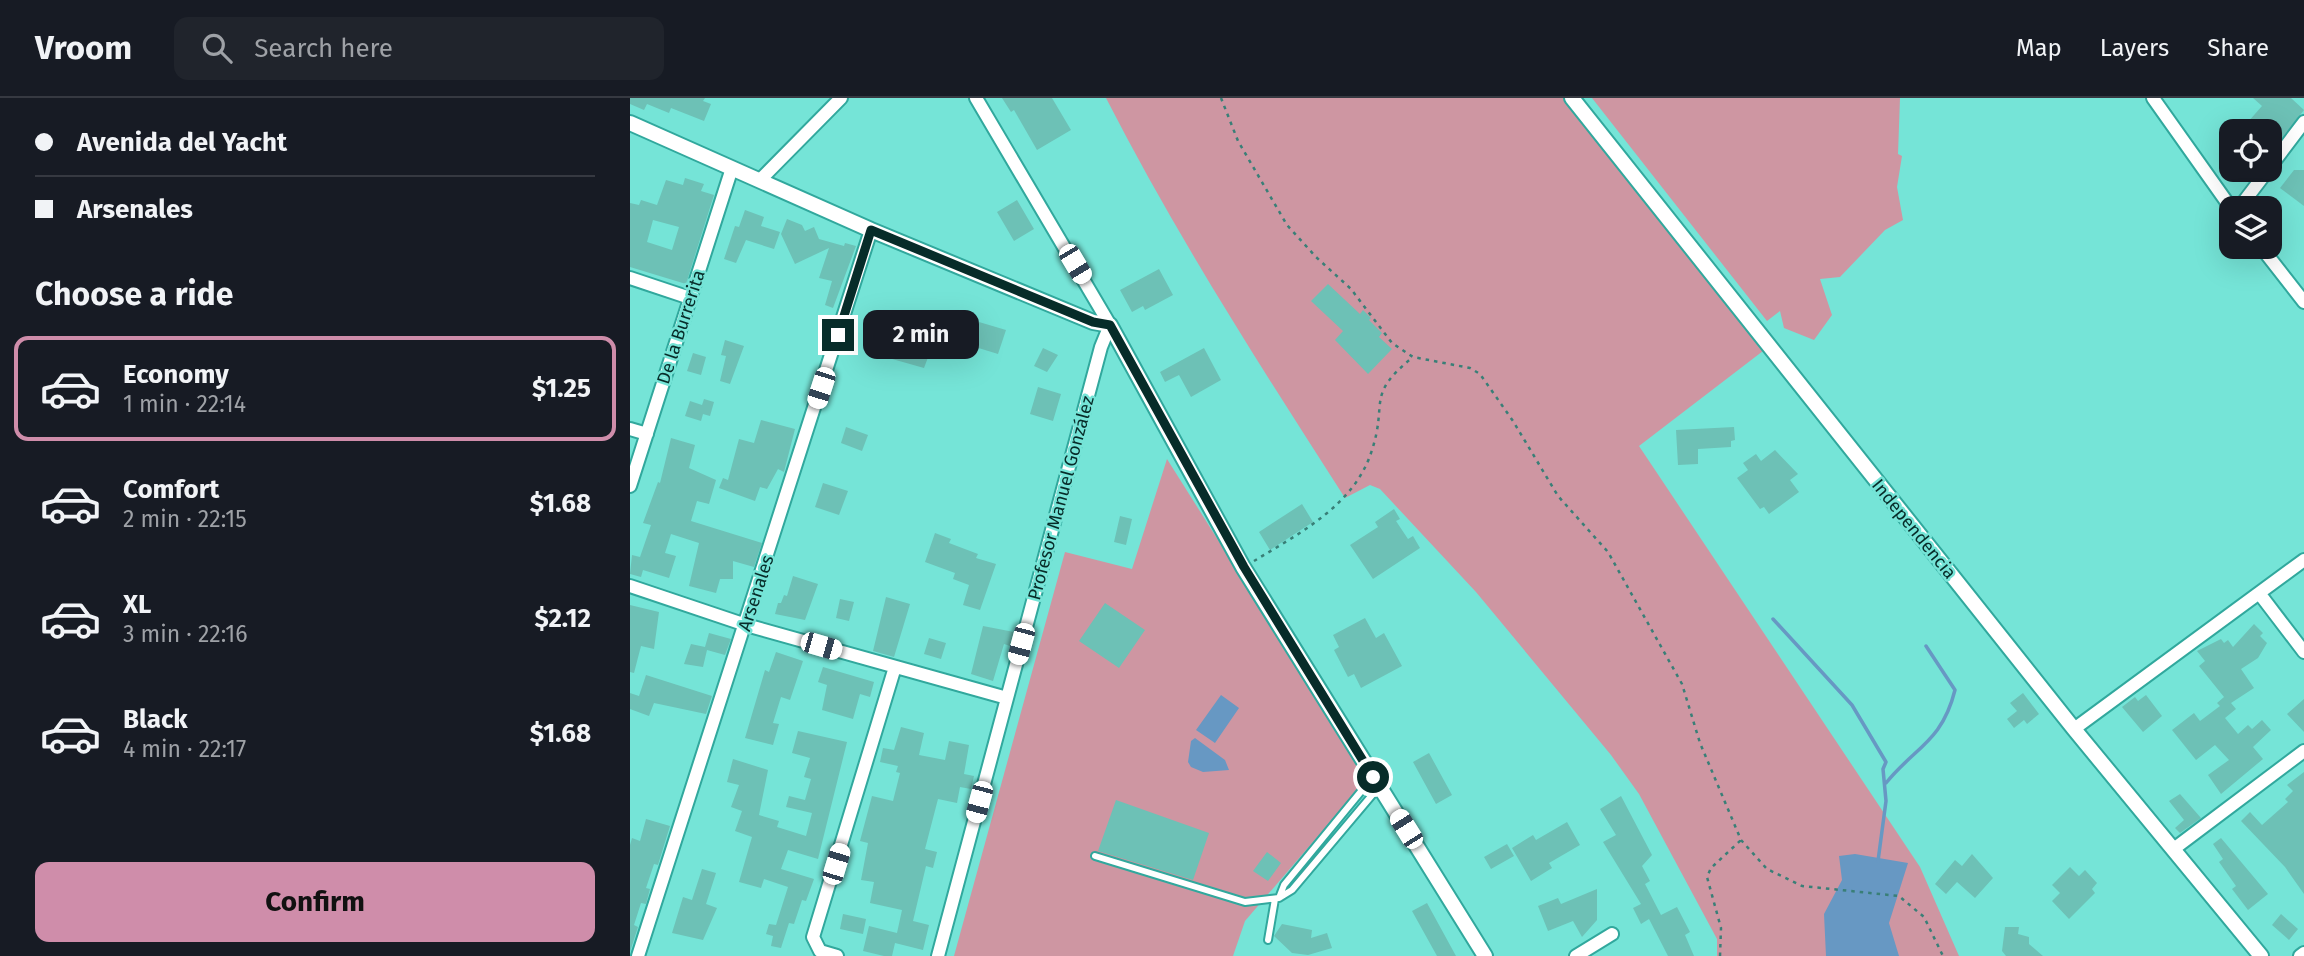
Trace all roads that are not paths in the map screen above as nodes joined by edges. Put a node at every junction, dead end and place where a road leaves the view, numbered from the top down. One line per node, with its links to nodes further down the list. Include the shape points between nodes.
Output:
1 (841, 98): 9 (street)
2 (976, 98): 18 (street)
3 (1572, 98): 29 (street, Independencia)
4 (2153, 98): 11 (street)
5 (2304, 122): 7 (street)
6 (630, 123): 8 (street)
7 (2282, 152)
8 (732, 168): 9 (street); 16 (street, De la Burrerita)
9 (761, 179): 13 (street)
10 (2259, 182): 12 (street)
11 (2222, 196)
12 (2248, 196)
13 (871, 230): 18 (street); 25 (street, Arsenales)
14 (2270, 259): 17 (street)
15 (630, 278): 16 (street)
16 (690, 298): 20 (street, De la Burrerita)
17 (2304, 302)
18 (1110, 325): 28 (street, Profesor Manuel González); 31 (street, via 1244,567)
19 (630, 429): 20 (street)
20 (647, 434): 21 (street, De la Burrerita)
21 (630, 486)
22 (2304, 560): 24 (street)
23 (630, 586): 25 (street)
24 (2259, 593): 26 (street); 29 (street)
25 (746, 625): 27 (street); 39 (street, Arsenales)
26 (2304, 652)
27 (895, 667): 28 (street); 40 (street, via 813,937 821,951)
28 (1007, 698): 41 (street, Profesor Manuel González)
29 (2074, 729): 33 (street, Independencia)
30 (2304, 751): 33 (street)
31 (1376, 782): 32 (lane); 34 (lane); 42 (street)
32 (1317, 845): 34 (lane); 36 (lane)
33 (2175, 848): 44 (street, Independencia)
34 (1324, 852): 36 (lane, via 1292,890)
35 (1096, 856): 36 (lane, via 1245,902)
36 (1277, 899): 38 (lane)
37 (1612, 934): 43 (street)
38 (1268, 940)
39 (639, 956)
40 (837, 956)
41 (938, 956)
42 (1485, 956)
43 (1576, 956)
44 (2261, 956)

